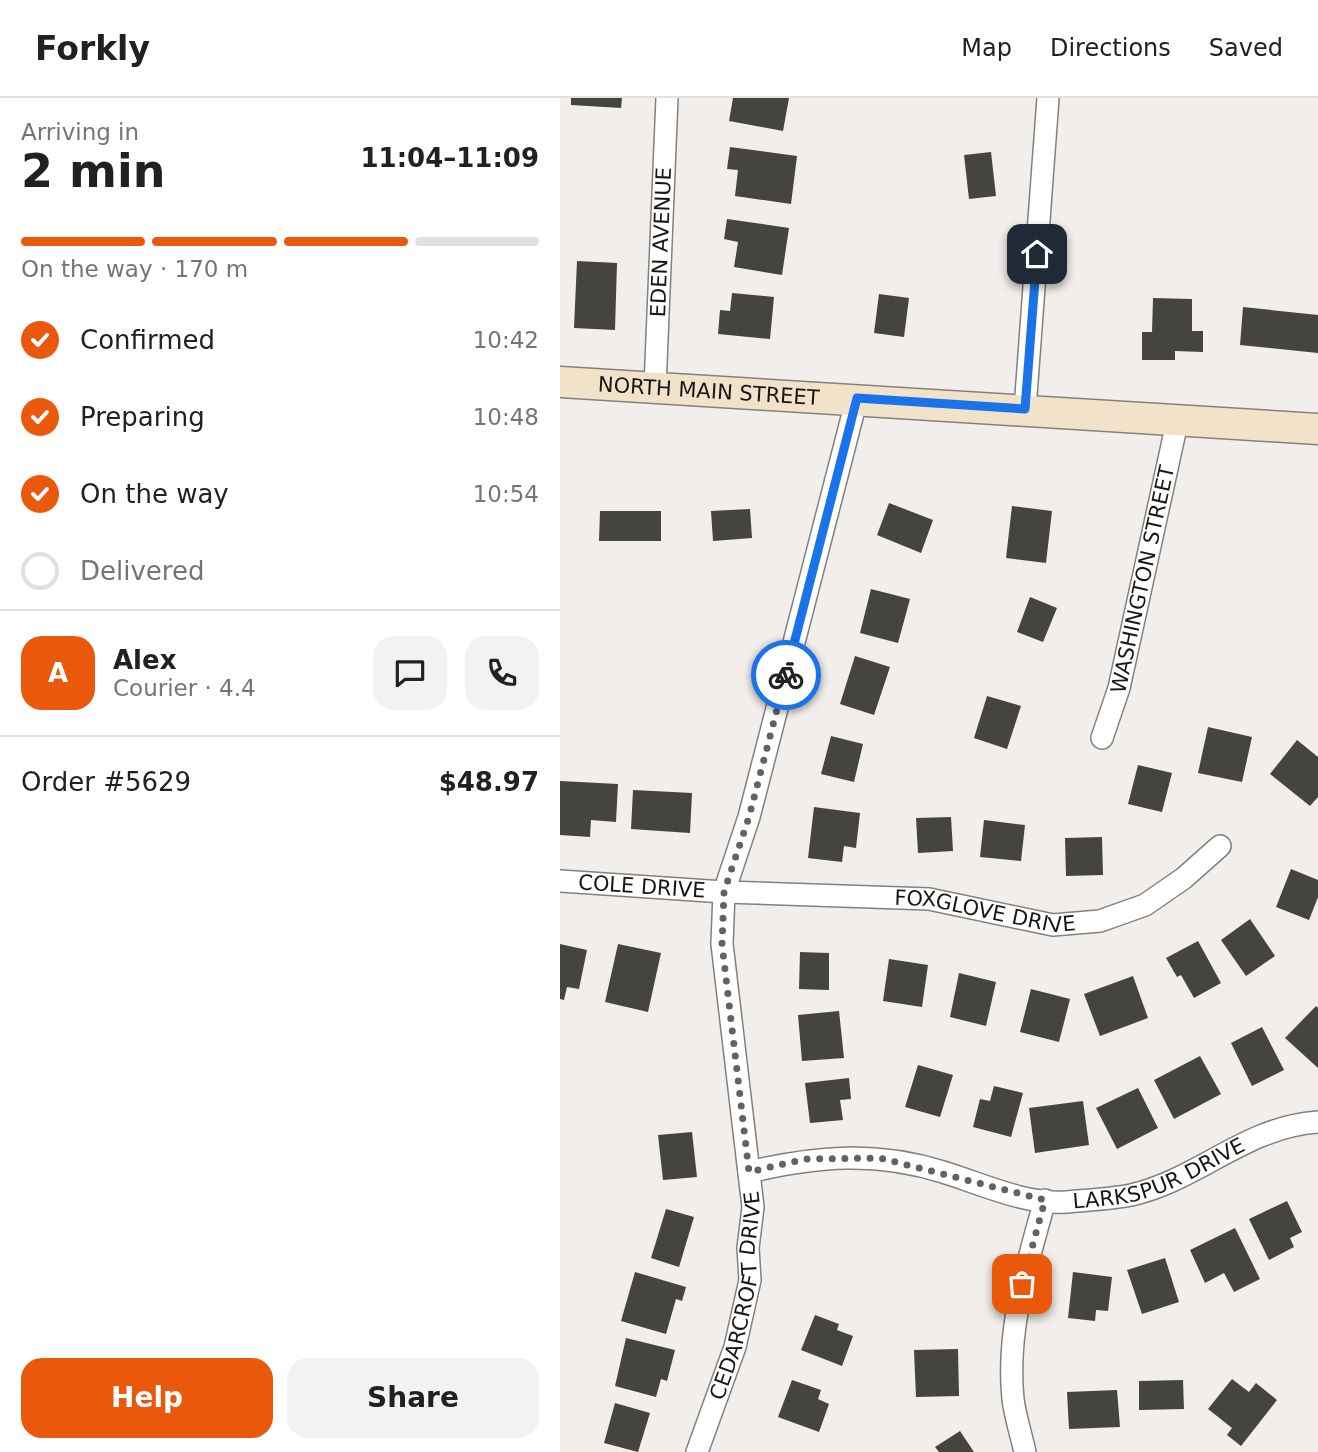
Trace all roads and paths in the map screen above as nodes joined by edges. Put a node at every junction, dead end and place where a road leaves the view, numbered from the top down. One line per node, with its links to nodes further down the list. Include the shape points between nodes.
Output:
1 (667, 98): 4 (street, EDEN AVENUE)
2 (1048, 98): 6 (street)
3 (560, 382): 4 (main road, NORTH MAIN STREET)
4 (655, 387): 5 (main road, NORTH MAIN STREET)
5 (857, 398): 6 (main road, NORTH MAIN STREET); 12 (street, CEDARCROFT DRIVE, via 749,817)
6 (1025, 409): 7 (main road, NORTH MAIN STREET)
7 (1178, 418): 8 (main road, NORTH MAIN STREET); 9 (street, WASHINGTON STREET, via 1119,688)
8 (1318, 429)
9 (1102, 738)
10 (1220, 846): 12 (street, FOXGLOVE DRIVE, via 1145,905 1100,921 1026,922 929,900)
11 (560, 881): 12 (street, COLE DRIVE)
12 (724, 892): 14 (street, CEDARCROFT DRIVE, via 722,944)
13 (1318, 1122): 15 (street, LARKSPUR DRIVE, via 1279,1128 1132,1195)
14 (749, 1172): 15 (street, LARKSPUR DRIVE, via 805,1159 880,1158); 16 (street, CEDARCROFT DRIVE, via 753,1207 750,1280 735,1347)
15 (1045, 1200): 17 (street, via 1012,1341 1013,1399)
16 (697, 1452)
17 (1025, 1452)

